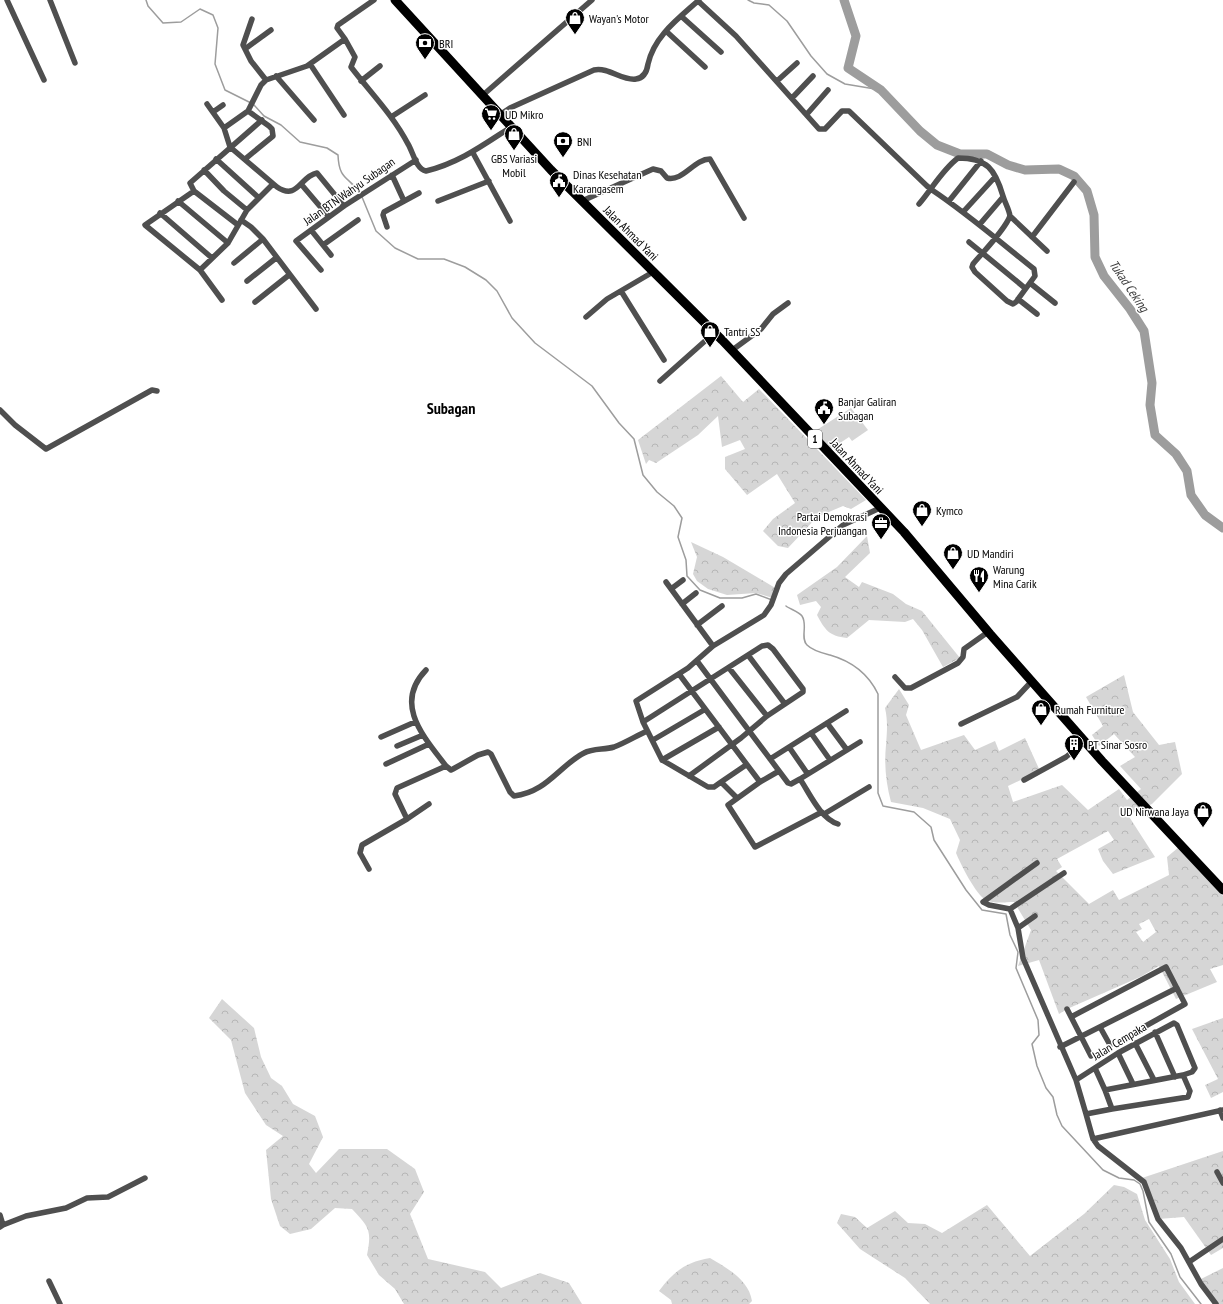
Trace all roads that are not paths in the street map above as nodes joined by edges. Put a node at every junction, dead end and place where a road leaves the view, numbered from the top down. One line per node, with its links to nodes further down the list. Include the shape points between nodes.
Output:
1 (7, 0): 21 (street)
2 (50, 0): 15 (street)
3 (374, 0): 11 (street, via 337,27)
4 (395, 0): 27 (highway, Jalan Ahmad Yani / 1)
5 (592, 0): 27 (street)
6 (699, 1): 7 (street); 24 (street, via 736,36)
7 (681, 16): 10 (street); 13 (street)
8 (252, 18): 12 (street, via 243,40)
9 (272, 30): 12 (street)
10 (667, 32): 18 (street); 33 (street, via 654,45 646,72 640,78 630,79 605,70 594,70)
11 (345, 39): 16 (street); 23 (street, via 355,57 351,67)
12 (244, 49): 22 (street)
13 (721, 52)
14 (797, 62): 24 (street)
15 (75, 63)
16 (310, 64): 19 (street); 35 (street)
17 (380, 66): 23 (street)
18 (705, 67)
19 (276, 76): 22 (street); 38 (street)
20 (813, 76): 28 (street)
21 (44, 80)
22 (266, 80): 31 (street)
23 (361, 80): 36 (street)
24 (777, 81): 28 (street)
25 (828, 90): 34 (street)
26 (425, 94): 36 (street)
27 (483, 95): 33 (highway, Jalan Ahmad Yani / 1)
28 (792, 98): 34 (street)
29 (207, 104): 32 (street)
30 (223, 105): 32 (street)
31 (248, 110): 37 (street); 40 (street)
32 (213, 112): 40 (street)
33 (501, 114): 39 (highway, Jalan Ahmad Yani / 1)
34 (807, 114): 55 (street, via 822,130 842,111 850,111)
35 (344, 115)
36 (391, 117): 45 (street)
37 (262, 120): 41 (street); 44 (street, via 272,129 274,136)
38 (314, 120)
39 (511, 127): 42 (street); 62 (highway, Jalan Ahmad Yani / 1)
40 (224, 128): 41 (street)
41 (230, 147): 43 (street); 44 (street)
42 (473, 153): 45 (street, via 426,171); 50 (street)
43 (216, 159): 47 (street); 58 (street)
44 (245, 159): 52 (street)
45 (416, 160): 48 (street, Jalan BTN Wahyu Subagan)
46 (981, 161): 49 (street, via 991,168); 55 (street, via 958,158); 63 (street)
47 (204, 170): 54 (street, via 190,183); 66 (street)
48 (392, 175): 60 (street); 65 (street, Jalan BTN Wahyu Subagan)
49 (995, 177): 57 (street); 67 (street)
50 (489, 181): 61 (street); 73 (street)
51 (1074, 182): 79 (street)
52 (273, 184): 53 (street, via 289,192); 58 (street)
53 (301, 184): 65 (street, via 317,173); 70 (street)
54 (194, 190): 59 (street); 74 (street)
55 (932, 190): 63 (street); 64 (street)
56 (419, 193): 60 (street)
57 (1003, 197): 69 (street); 75 (street)
58 (259, 198): 66 (street)
59 (178, 201): 68 (street); 82 (street)
60 (404, 201): 76 (street, via 383,213)
61 (438, 201)
62 (582, 201): 71 (street, via 653,169 661,170 667,178 675,179 699,162 710,160); 92 (highway, Jalan Ahmad Yani / 1)
63 (949, 201): 67 (street)
64 (919, 204)
65 (344, 206): 70 (street, Jalan BTN Wahyu Subagan)
66 (247, 210): 74 (street)
67 (964, 211): 75 (street)
68 (160, 213): 87 (street); 90 (street, via 144,225)
69 (1010, 216): 78 (street); 79 (street)
70 (329, 217): 77 (street, Jalan BTN Wahyu Subagan)
71 (744, 218)
72 (358, 220): 83 (street)
73 (510, 221)
74 (240, 223): 80 (street, via 251,227); 82 (street)
75 (980, 224): 78 (street)
76 (387, 227)
77 (311, 230): 83 (street); 91 (street, Jalan BTN Wahyu Subagan, via 296,241)
78 (995, 237): 85 (street); 95 (street, via 1034,270 1036,274)
79 (1032, 237): 84 (street)
80 (263, 239): 88 (street); 89 (street)
81 (969, 242): 85 (street)
82 (228, 243): 87 (street)
83 (323, 245): 86 (street)
84 (1047, 251)
85 (982, 253): 96 (street); 98 (street, via 972,266 973,271 1009,303 1014,304)
86 (331, 255)
87 (212, 258): 90 (street)
88 (276, 258): 93 (street); 94 (street)
89 (234, 263)
90 (200, 270): 99 (street)
91 (321, 270)
92 (653, 272): 97 (street); 106 (highway, Jalan Ahmad Yani / 1)
93 (289, 275): 100 (street); 103 (street)
94 (247, 281)
95 (1030, 283): 96 (street); 102 (street)
96 (1025, 288): 98 (street)
97 (621, 291): 105 (street); 108 (street)
98 (1018, 299): 104 (street)
99 (222, 300)
100 (255, 302)
101 (788, 303): 107 (street, via 773,314 761,329)
102 (1055, 303)
103 (316, 309)
104 (1037, 314)
105 (586, 317)
106 (714, 333): 107 (highway, Jalan Ahmad Yani / 1); 109 (street)
107 (731, 351): 112 (highway, Jalan Ahmad Yani / 1)
108 (664, 360)
109 (660, 380)
110 (157, 391): 111 (street, via 150,390 46,449)
111 (0, 410)
112 (880, 508): 120 (highway, Jalan Ahmad Yani / 1, via 904,532); 121 (street, via 843,525 827,537 786,574 764,615)
113 (683, 580): 115 (street)
114 (666, 582): 115 (street)
115 (671, 589): 117 (street)
116 (696, 593): 117 (street)
117 (682, 604): 119 (street)
118 (722, 606): 119 (street)
119 (697, 624): 121 (street)
120 (988, 632): 127 (street, via 964,649 960,661 911,688 905,688); 129 (highway, Jalan Ahmad Yani / 1)
121 (713, 646): 123 (street)
122 (748, 655): 124 (street); 131 (street); 131 (street, via 768,645 801,686 803,692)
123 (697, 661): 126 (street); 128 (street)
124 (729, 668): 128 (street); 134 (street)
125 (426, 670): 135 (street, via 414,687 412,709)
126 (679, 674): 130 (street); 136 (street, via 637,700 636,705)
127 (895, 677)
128 (711, 680): 130 (street); 141 (street)
129 (1032, 681): 138 (street, via 1017,696); 146 (highway, Jalan Ahmad Yani / 1)
130 (691, 692): 132 (street); 136 (street)
131 (785, 704): 134 (street)
132 (704, 710): 139 (street); 145 (street)
133 (846, 711): 137 (street)
134 (767, 716): 141 (street)
135 (415, 722): 143 (street); 144 (street)
136 (643, 722): 140 (street)
137 (827, 723): 142 (street); 152 (street)
138 (961, 724)
139 (719, 728): 149 (street); 154 (street)
140 (647, 731): 145 (street); 158 (street, via 614,747 587,751 551,780 530,792 514,796 488,752 453,769)
141 (750, 731): 149 (street); 153 (street)
142 (811, 733): 151 (street); 155 (street)
143 (423, 735): 148 (street); 150 (street)
144 (381, 737)
145 (652, 740): 154 (street)
146 (1085, 740): 163 (street, via 1066,757); 175 (highway, Jalan Ahmad Yani / 1)
147 (860, 742): 152 (street)
148 (429, 744): 156 (street); 158 (street)
149 (732, 745): 157 (street); 161 (street)
150 (397, 746)
151 (789, 747): 153 (street); 160 (street)
152 (847, 750): 155 (street)
153 (770, 759): 159 (street)
154 (662, 760): 161 (street)
155 (830, 760): 160 (street)
156 (386, 764)
157 (746, 764): 164 (street); 165 (street)
158 (446, 766): 170 (street, via 397,788 396,794)
159 (779, 771): 162 (street, via 790,784); 165 (street)
160 (808, 773): 162 (street)
161 (689, 776): 164 (street, via 708,787 714,787)
162 (800, 779): 169 (street)
163 (1024, 780)
164 (721, 782): 167 (street)
165 (760, 782): 167 (street)
166 (869, 787): 169 (street)
167 (736, 798): 169 (street, via 729,802 729,808 756,848)
168 (429, 804): 170 (street)
169 (823, 813): 171 (street)
170 (407, 819): 173 (street, via 362,845 360,853)
171 (838, 824)
172 (1038, 863): 176 (street, via 983,902)
173 (369, 869)
174 (1064, 873): 176 (street)
175 (1223, 890)
176 (1010, 909): 178 (street)
177 (1035, 916): 178 (street)
178 (1018, 928): 188 (street, via 1023,958)
179 (1177, 988): 181 (street, via 1166,967); 182 (street); 183 (street, via 1185,1004)
180 (1067, 1009): 181 (street)
181 (1071, 1017): 185 (street)
182 (1100, 1027): 185 (street); 187 (street)
183 (1142, 1028)
184 (1155, 1032): 186 (street, Jalan Cempaka); 192 (street, Jalan Cempaka, via 1175,1023 1195,1066 1195,1070); 193 (street)
185 (1081, 1037): 188 (street); 190 (street)
186 (1135, 1043): 189 (street, Jalan Cempaka); 195 (street)
187 (1110, 1045)
188 (1060, 1047): 194 (street)
189 (1118, 1053): 191 (street, Jalan Cempaka); 196 (street)
190 (1092, 1056)
191 (1095, 1068): 194 (street, Jalan Cempaka); 197 (street)
192 (1183, 1075): 193 (street); 198 (street, via 1190,1091 1188,1097)
193 (1175, 1077): 195 (street)
194 (1076, 1080): 200 (street)
195 (1154, 1080): 196 (street)
196 (1133, 1084): 197 (street)
197 (1105, 1090): 198 (street)
198 (1112, 1109): 200 (street)
199 (1221, 1110): 201 (street); 202 (street)
200 (1086, 1114): 202 (street)
201 (1223, 1118)
202 (1093, 1139): 209 (street, via 1105,1152 1140,1178 1147,1188 1158,1219)
203 (1217, 1172): 205 (street)
204 (145, 1178): 207 (street, via 108,1197 87,1198 66,1208 26,1216)
205 (1223, 1183)
206 (0, 1215): 207 (street)
207 (1, 1226)
208 (1223, 1239): 209 (street)
209 (1189, 1262): 212 (street)
210 (49, 1281): 211 (street)
211 (60, 1304)
212 (1216, 1304)

